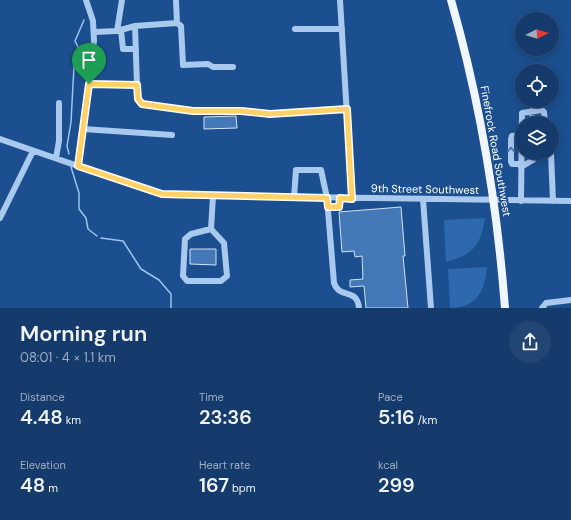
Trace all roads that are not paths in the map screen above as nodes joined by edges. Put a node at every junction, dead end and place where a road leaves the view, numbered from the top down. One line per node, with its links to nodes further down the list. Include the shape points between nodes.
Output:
1 (86, 0): 11 (street)
2 (122, 0): 10 (street)
3 (176, 0): 6 (street)
4 (340, 0): 9 (street)
5 (451, 0): 39 (main road, Finefrock Road Southwest, via 477,104)
6 (177, 23): 7 (street); 13 (street, via 181,26 183,65)
7 (135, 26): 10 (street); 12 (street)
8 (295, 29): 9 (street)
9 (342, 30): 17 (street)
10 (119, 31): 11 (street); 12 (street, via 123,49)
11 (94, 32): 14 (street)
12 (136, 49): 15 (street)
13 (233, 67)
14 (89, 84): 15 (street); 22 (street)
15 (137, 85): 17 (street, via 138,99 142,104 193,111 270,114)
16 (59, 103): 27 (street, via 59,141)
17 (347, 109): 37 (street)
18 (532, 111): 19 (street, via 522,113); 20 (street); 21 (street, via 542,110)
19 (522, 116)
20 (532, 116)
21 (544, 116)
22 (83, 129): 23 (street); 31 (street)
23 (172, 135)
24 (515, 136): 32 (street, one-way to 24, via 511,162 511,139)
25 (0, 139): 26 (street, 9th Street Southwest)
26 (33, 151): 27 (street, 9th Street Southwest); 44 (street)
27 (56, 158): 31 (street, 9th Street Southwest)
28 (522, 160): 32 (street)
29 (533, 160): 32 (street)
30 (551, 160): 41 (street)
31 (78, 166): 33 (street, 9th Street Southwest, via 162,194)
32 (522, 166): 40 (street)
33 (213, 196): 34 (street, 9th Street Southwest); 45 (street)
34 (294, 197): 35 (street, 9th Street Southwest); 35 (street, via 296,170 319,169)
35 (327, 198): 36 (street, 9th Street Southwest); 43 (street)
36 (340, 198): 37 (street, 9th Street Southwest); 43 (street, via 339,207)
37 (352, 199): 38 (street, 9th Street Southwest)
38 (423, 200): 39 (street, 9th Street Southwest); 48 (street)
39 (494, 200): 40 (street, 9th Street Southwest); 49 (main road, Finefrock Road Southwest)
40 (521, 201): 41 (street, 9th Street Southwest)
41 (553, 201): 42 (street, 9th Street Southwest)
42 (571, 201)
43 (328, 207): 47 (street, via 334,283 340,292 356,298)
44 (0, 218)
45 (211, 229): 45 (street, via 224,243 227,276 221,281 187,281 183,276 184,239 190,234)
46 (571, 300): 50 (street, via 546,303)
47 (359, 308)
48 (430, 308)
49 (505, 308)
50 (542, 308)

